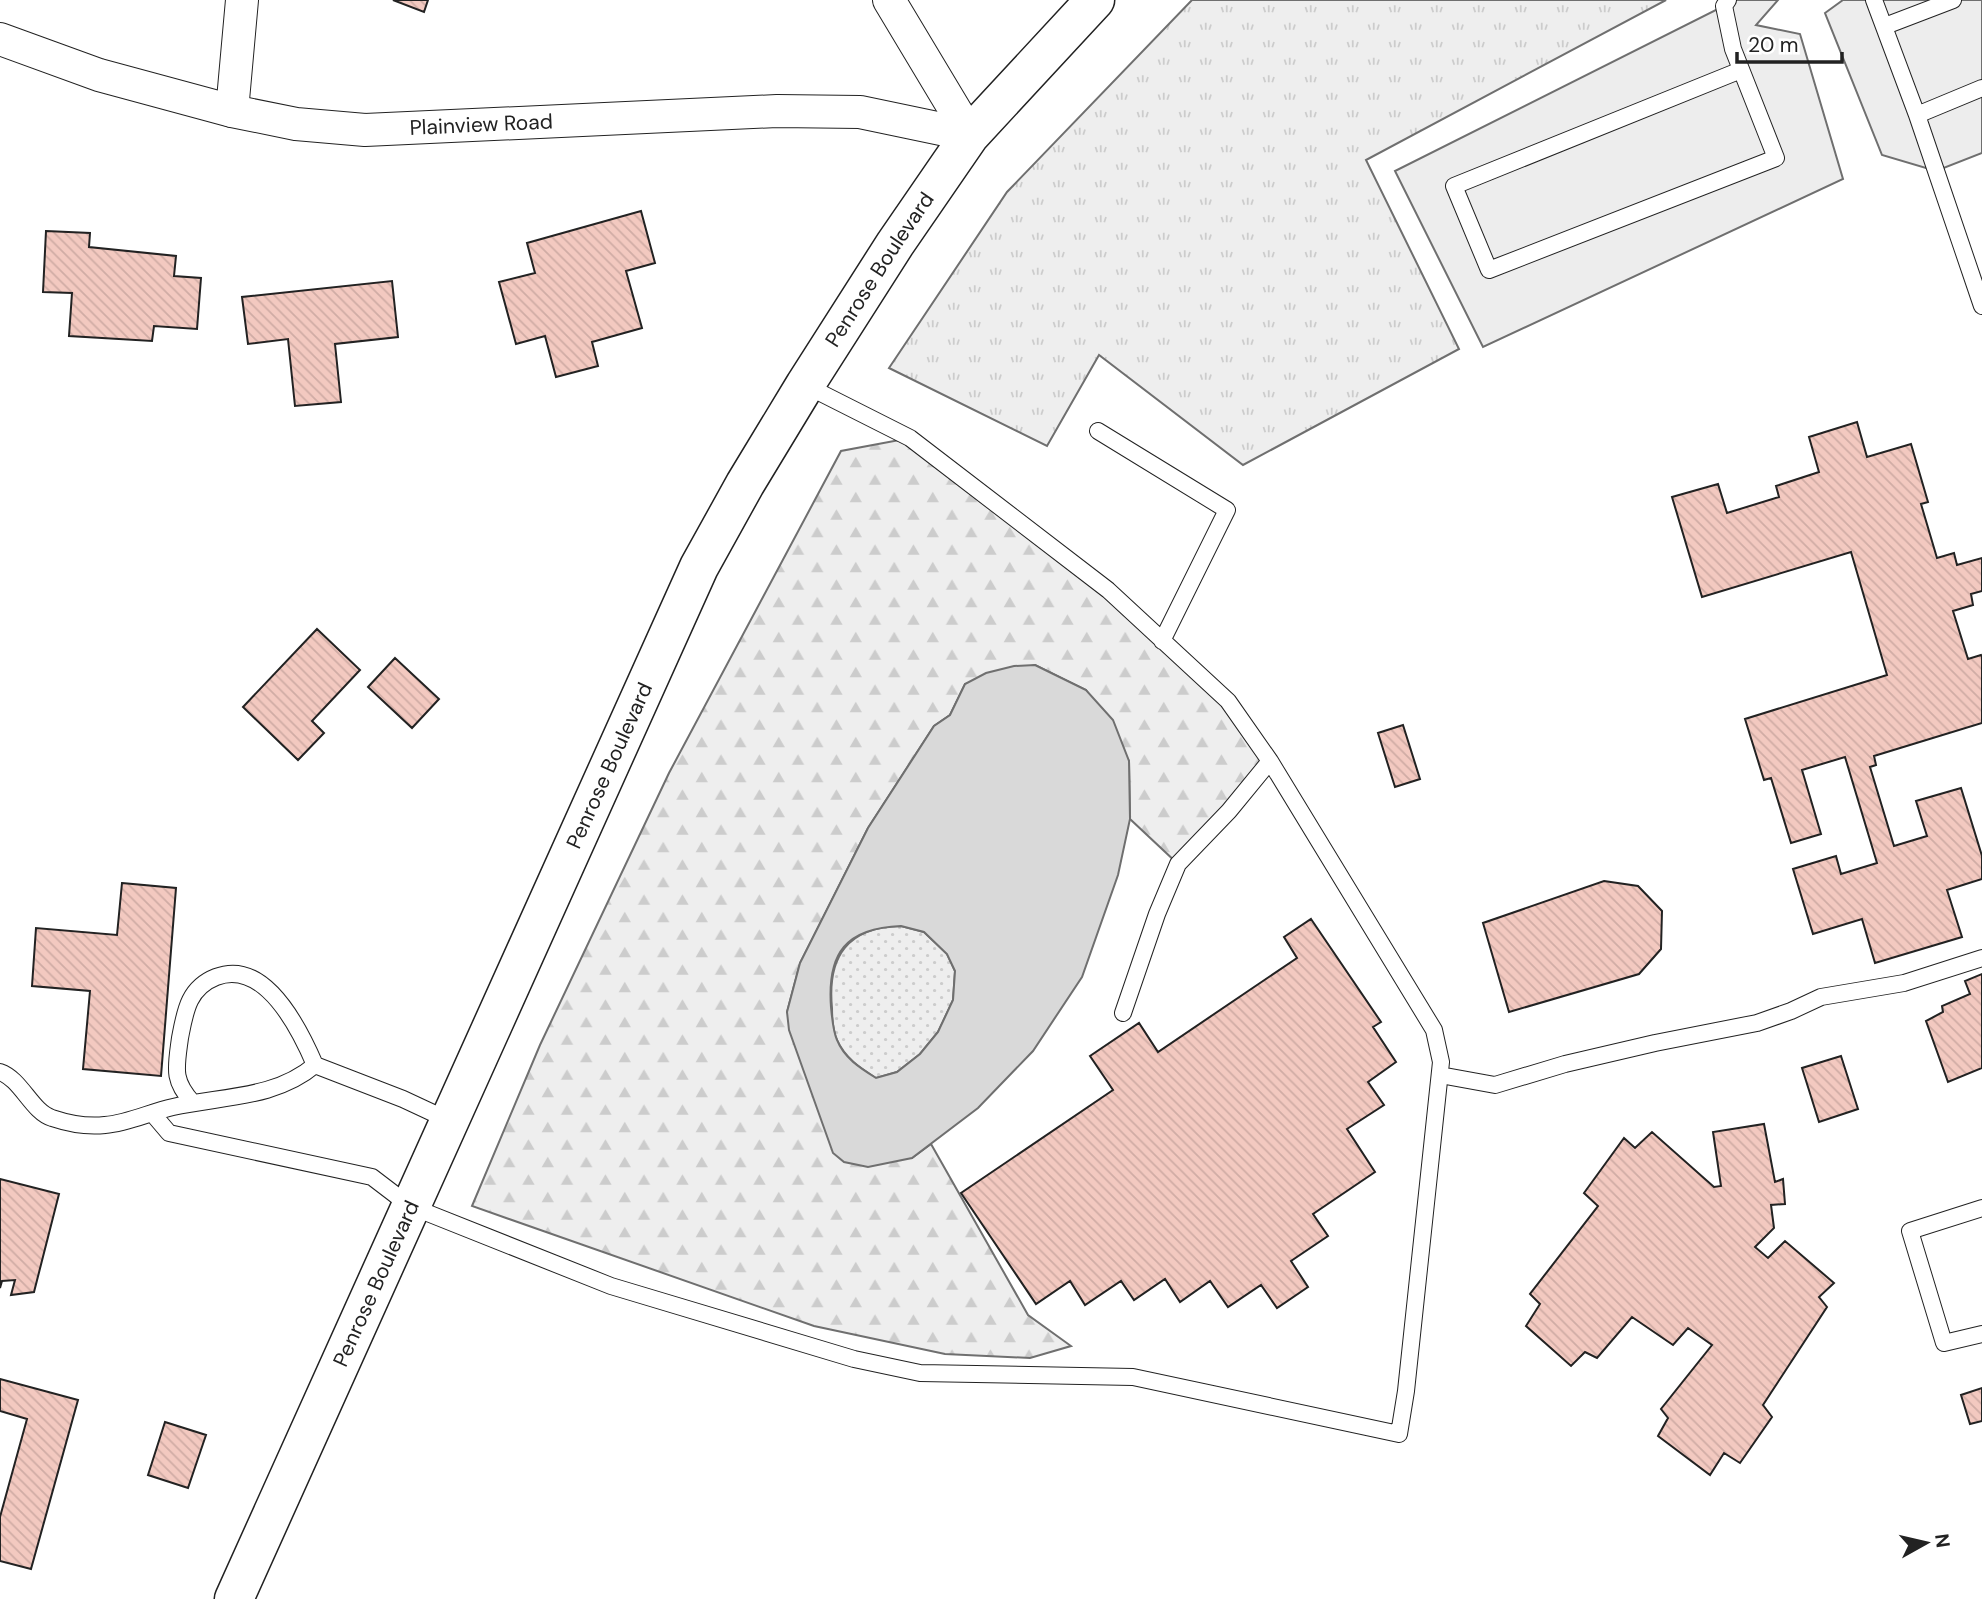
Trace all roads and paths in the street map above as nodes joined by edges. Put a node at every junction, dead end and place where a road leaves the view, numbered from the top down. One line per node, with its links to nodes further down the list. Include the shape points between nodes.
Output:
1 (243, 0): 11 (street)
2 (889, 0): 13 (street)
3 (1095, 0): 13 (street, Penrose Boulevard)
4 (1728, 0): 9 (lane, via 1724,6)
5 (1874, 0): 7 (lane)
6 (1953, 0): 7 (lane)
7 (1885, 26): 12 (lane)
8 (0, 39): 11 (street, Plainview Road, via 100,75)
9 (1741, 70): 9 (lane, via 1776,158 1489,270 1454,186)
10 (1982, 88): 12 (lane)
11 (232, 111): 13 (street, Plainview Road, via 296,124 365,130 777,111 860,112)
12 (1917, 114): 14 (lane)
13 (970, 135): 15 (street, Penrose Boulevard)
14 (1982, 306)
15 (805, 385): 17 (lane, via 910,438 1108,590); 26 (street, Penrose Boulevard, via 699,567)
16 (1098, 431): 17 (lane, via 1227,510)
17 (1163, 640): 18 (lane, via 1228,701)
18 (1270, 761): 20 (lane, via 1178,864); 23 (lane, via 1434,1030)
19 (1982, 958): 23 (lane, via 1904,983 1821,997 1757,1023 1655,1043 1495,1085)
20 (1123, 1013)
21 (315, 1065): 24 (lane, via 303,1076 275,1088); 24 (lane, via 293,1019 270,992 251,978 229,973 218,976 196,989 183,1020 176,1079); 26 (lane)
22 (0, 1072): 25 (lane, via 48,1117 102,1125)
23 (1440, 1075): 27 (lane, via 1399,1434 1133,1377 920,1373 854,1359 611,1286)
24 (193, 1104): 25 (lane)
25 (152, 1113): 27 (lane, via 169,1133 372,1177)
26 (448, 1120): 27 (street, Penrose Boulevard)
27 (410, 1206): 30 (street, Penrose Boulevard)
28 (1982, 1208): 29 (lane, via 1910,1231 1944,1343)
29 (1982, 1334)
30 (242, 1595)

